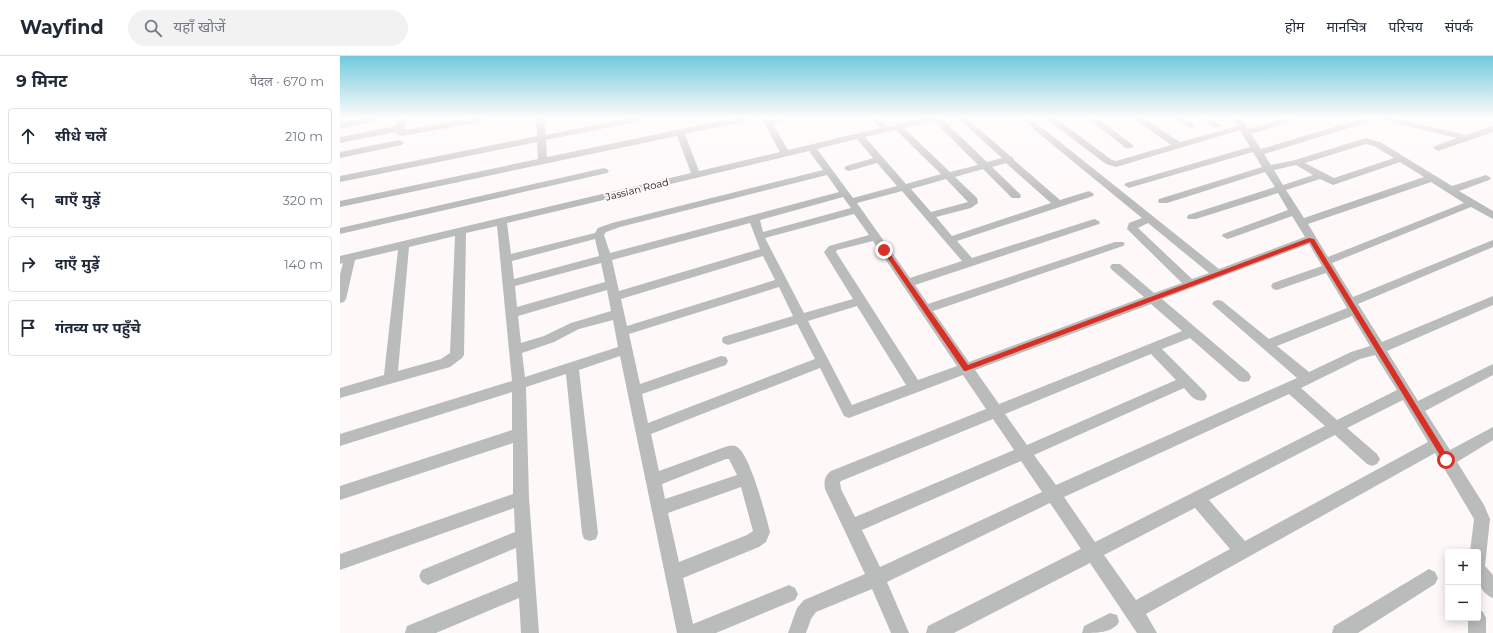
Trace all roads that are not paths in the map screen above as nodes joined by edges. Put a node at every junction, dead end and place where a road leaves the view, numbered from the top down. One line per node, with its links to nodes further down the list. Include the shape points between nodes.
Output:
1 (390, 145): 25 (street)
2 (508, 145): 41 (street)
3 (542, 145): 28 (street)
4 (619, 145): 28 (street)
5 (685, 145): 37 (street)
6 (780, 145): 24 (street)
7 (820, 145): 21 (street, Jassian Road)
8 (867, 145): 29 (street)
9 (917, 145): 38 (street)
10 (963, 145): 31 (street)
11 (994, 145): 26 (street)
12 (1058, 145): 58 (street)
13 (1086, 145): 20 (street, via 1113,164)
14 (1182, 145): 20 (street)
15 (1254, 145): 23 (street)
16 (1276, 145): 23 (street)
17 (1353, 145): 30 (street)
18 (1378, 145): 27 (street)
19 (1447, 145): 22 (street)
20 (1179, 146)
21 (811, 147): 24 (street, Jassian Road); 35 (street)
22 (1438, 148)
23 (1257, 150): 33 (street); 42 (street)
24 (785, 154): 37 (street, Jassian Road)
25 (340, 155)
26 (1010, 159): 31 (street); 52 (street)
27 (1401, 159): 39 (street, via 1333,182); 40 (street)
28 (543, 160): 51 (street)
29 (880, 160): 32 (street); 43 (street)
30 (1297, 162): 33 (street); 39 (street)
31 (985, 166): 38 (street); 47 (street)
32 (849, 168)
33 (1269, 168): 44 (street); 48 (street)
34 (604, 171): 62 (street)
35 (828, 172): 49 (street); 64 (street, via 616,225 602,230)
36 (1488, 173): 45 (street)
37 (696, 175): 59 (street, Jassian Road)
38 (949, 176): 43 (street); 55 (street, via 974,202)
39 (1320, 176): 44 (street)
40 (1432, 178): 45 (street); 61 (street)
41 (340, 179)
42 (1129, 185)
43 (905, 188): 49 (street); 55 (street)
44 (1281, 188): 53 (street); 56 (street)
45 (1451, 190): 50 (street)
46 (1089, 194): 52 (street)
47 (1016, 196)
48 (1163, 201)
49 (851, 202): 57 (street); 65 (street); 67 (street)
50 (1472, 203): 54 (street); 78 (street)
51 (340, 204)
52 (1058, 204): 69 (street)
53 (1294, 211): 61 (street); 66 (street)
54 (1492, 214)
55 (929, 216): 69 (street)
56 (1192, 217)
57 (754, 218): 65 (street); 76 (street)
58 (1150, 219): 80 (street); 84 (street, via 1133,225 1132,230)
59 (502, 222): 63 (street, Jassian Road); 75 (street)
60 (1095, 222): 77 (street)
61 (1301, 223): 68 (street)
62 (340, 231)
63 (461, 232): 72 (street, Jassian Road); 111 (street, via 457,355 445,363)
64 (599, 235): 75 (street); 76 (street)
65 (759, 236): 73 (street)
66 (1227, 236)
67 (875, 237): 82 (street); 90 (street, via 833,248 830,252)
68 (1311, 239): 78 (street); 80 (street)
69 (950, 240): 77 (street)
70 (1493, 243): 92 (street)
71 (1119, 244): 93 (street)
72 (404, 245): 74 (street, Jassian Road); 111 (street)
73 (766, 251): 81 (street); 86 (street)
74 (345, 259): 87 (street)
75 (506, 259): 83 (street)
76 (606, 259): 83 (street); 86 (street)
77 (970, 263): 82 (street)
78 (1327, 265): 85 (street); 92 (street)
79 (1116, 267): 88 (street)
80 (1218, 274): 84 (street)
81 (783, 282): 96 (street); 97 (street)
82 (908, 283): 93 (street)
83 (509, 284): 94 (street)
84 (1190, 284): 88 (street)
85 (1277, 286)
86 (612, 291): 94 (street); 95 (street)
87 (340, 299)
88 (1152, 299): 98 (street); 108 (street)
89 (1493, 300): 102 (street)
90 (860, 301): 96 (street); 115 (street)
91 (1218, 304): 100 (street)
92 (1352, 307): 100 (street); 102 (street)
93 (925, 309): 108 (street)
94 (512, 314): 103 (street)
95 (617, 314): 97 (street); 103 (street)
96 (802, 319): 99 (street); 106 (street)
97 (621, 332): 104 (street)
98 (1192, 332): 101 (street); 110 (street)
99 (728, 340)
100 (1268, 345): 112 (street)
101 (1152, 347): 113 (street); 122 (street)
102 (1379, 349): 112 (street, via 1356,355); 118 (street)
103 (515, 350): 114 (street)
104 (625, 350): 107 (street); 117 (street)
105 (721, 361): 117 (street)
106 (822, 362): 115 (street, via 849,412); 124 (street)
107 (572, 367): 114 (street); 141 (street)
108 (966, 369): 115 (street); 122 (street)
109 (1493, 369): 121 (street)
110 (1244, 377)
111 (391, 378): 119 (street)
112 (1308, 379): 116 (street)
113 (1186, 381): 120 (street); 129 (street)
114 (518, 384): 125 (street); 127 (street)
115 (915, 387)
116 (1290, 388): 123 (street); 135 (street)
117 (634, 391): 124 (street)
118 (1405, 392): 121 (street); 123 (street)
119 (340, 393)
120 (1200, 396)
121 (1415, 409): 128 (street)
122 (996, 412): 129 (street); 140 (street, via 836,476 831,483)
123 (1335, 427): 130 (street); 137 (street)
124 (643, 431): 133 (street)
125 (520, 434): 134 (street); 136 (street)
126 (1493, 434): 131 (street)
127 (340, 440)
128 (1437, 445): 131 (street); 144 (street)
129 (1024, 453): 135 (street); 140 (street)
130 (1372, 460)
131 (1446, 460): 139 (street, via 1478,510)
132 (745, 479): 133 (street, via 737,456 730,452); 138 (street); 147 (street, via 761,527 760,536)
133 (653, 480): 138 (street)
134 (340, 493)
135 (1053, 494): 145 (street); 150 (street)
136 (521, 498): 142 (street); 146 (street)
137 (1197, 498): 144 (street); 145 (street)
138 (659, 509): 147 (street)
139 (1487, 516): 143 (street)
140 (851, 527): 150 (street)
141 (590, 533)
142 (524, 536): 149 (street); 152 (street)
143 (1481, 549)
144 (1243, 550): 155 (street)
145 (1092, 552): 155 (street); 164 (street)
146 (340, 562)
147 (673, 573): 160 (street)
148 (1481, 574): 153 (street)
149 (428, 576)
150 (876, 578): 162 (street, via 810,606 803,614); 163 (street)
151 (1429, 578): 167 (street)
152 (527, 586): 158 (street); 159 (street)
153 (1493, 589)
154 (789, 594): 161 (street)
155 (1133, 611): 166 (street)
156 (1477, 621): 168 (street)
157 (1110, 622): 165 (street)
158 (414, 633)
159 (530, 633)
160 (686, 633)
161 (693, 633)
162 (797, 633)
163 (900, 633)
164 (935, 633)
165 (1091, 633)
166 (1148, 633)
167 (1342, 633)
168 (1477, 633)

